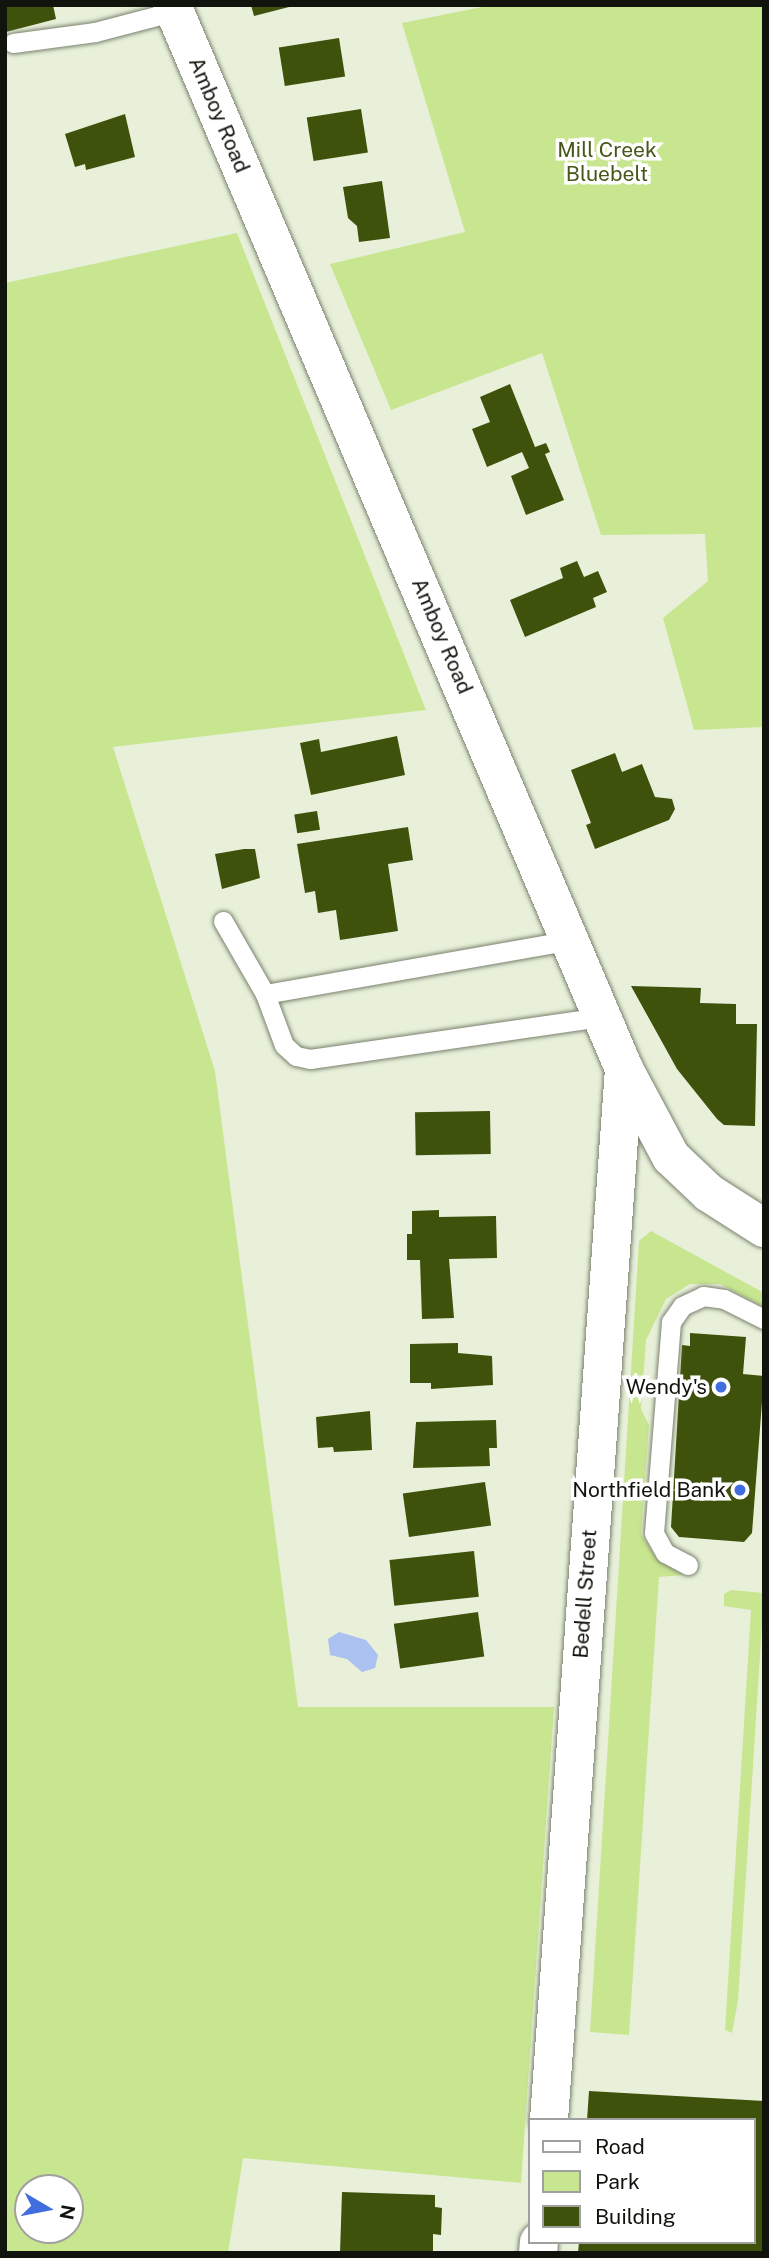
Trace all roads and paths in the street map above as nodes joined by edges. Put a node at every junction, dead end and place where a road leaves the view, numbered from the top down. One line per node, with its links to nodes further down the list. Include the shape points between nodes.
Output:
1 (173, 8): 2 (lane, via 94,32); 4 (main road, Amboy Road)
2 (13, 43)
3 (223, 921): 5 (lane)
4 (572, 940): 5 (lane); 6 (main road, Amboy Road)
5 (265, 994): 6 (lane, via 284,1045 296,1056 310,1059)
6 (603, 1017): 7 (main road, Amboy Road)
7 (624, 1069): 8 (main road, Amboy Road, via 671,1157 709,1193); 11 (main road, Bedell Street)
8 (764, 1228)
9 (764, 1319): 10 (lane, via 723,1299 703,1296 682,1306 671,1322 654,1533 665,1553)
10 (688, 1565)
11 (548, 2118)

